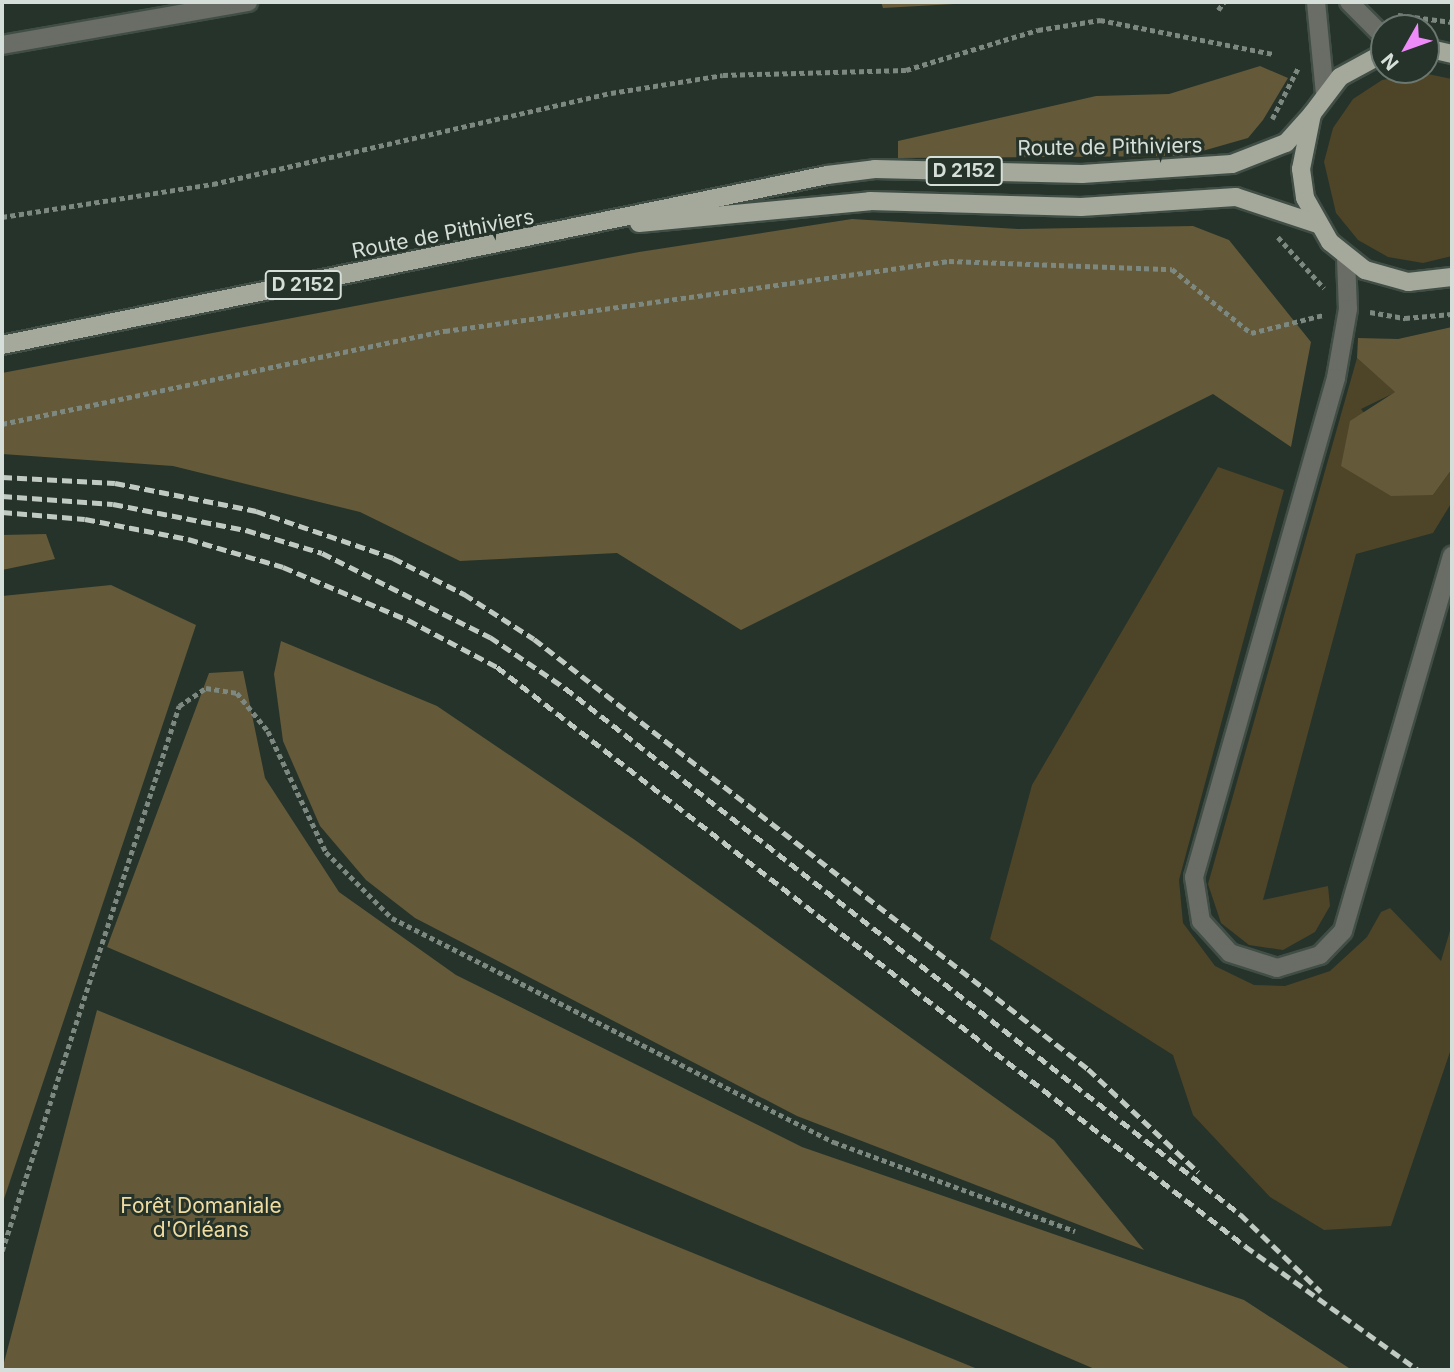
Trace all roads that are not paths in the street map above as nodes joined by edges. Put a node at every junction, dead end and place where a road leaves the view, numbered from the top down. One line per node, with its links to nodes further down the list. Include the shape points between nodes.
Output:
1 (248, 2): 5 (street)
2 (1316, 2): 7 (street)
3 (1349, 2): 4 (street)
4 (1370, 23)
5 (2, 46)
6 (1370, 59): 7 (main road)
7 (1325, 93): 8 (main road)
8 (1312, 114): 9 (main road, via 1301,169); 10 (main road, Route de Pithiviers / D 2152, via 1286,144 1232,164 1082,174 874,169 695,199)
9 (1317, 224): 10 (main road, Route de Pithiviers / D 2152, via 1236,197 1081,207 870,201); 11 (main road)
10 (604, 225): 13 (main road, Route de Pithiviers / D 2152)
11 (1346, 258): 12 (main road, via 1408,282); 14 (street, via 1348,309 1336,378 1194,877 1201,921 1230,953 1277,968 1320,954 1343,931)
12 (1452, 277)
13 (2, 345)
14 (1452, 555)

